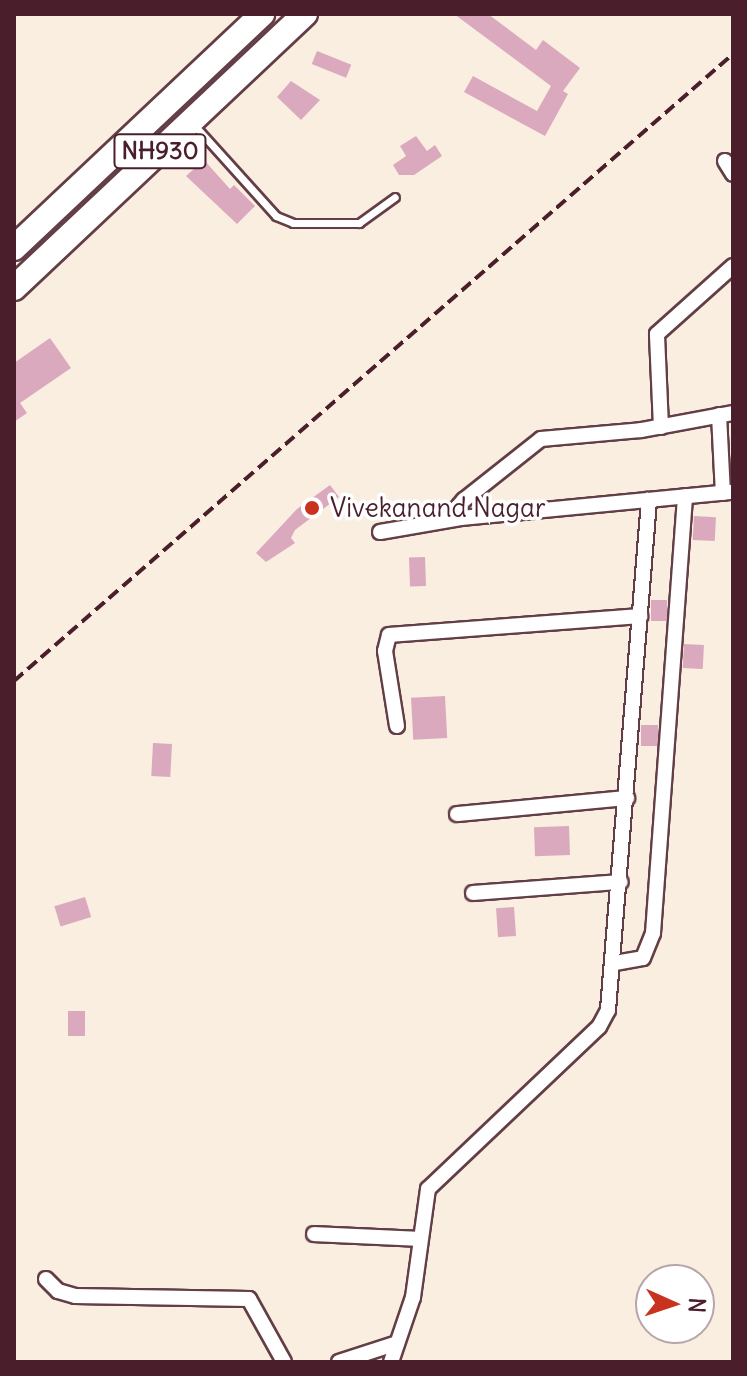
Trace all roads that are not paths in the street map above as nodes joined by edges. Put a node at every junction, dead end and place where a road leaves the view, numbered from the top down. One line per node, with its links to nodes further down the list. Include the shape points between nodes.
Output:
1 (262, 14): 5 (highway, NH930)
2 (305, 14): 3 (highway, NH930)
3 (192, 121): 4 (lane, via 276,216 293,223 359,223); 7 (highway, NH930)
4 (395, 197)
5 (14, 248)
6 (733, 266): 9 (street, via 657,334)
7 (14, 288)
8 (726, 414): 9 (street); 10 (street)
9 (661, 427): 13 (street, via 541,439 464,500)
10 (728, 493): 11 (street)
11 (685, 496): 12 (street); 21 (street, via 653,933 643,958)
12 (649, 500): 13 (street); 15 (street)
13 (447, 520): 14 (street)
14 (380, 532)
15 (640, 616): 16 (street, via 389,635 385,651); 17 (street)
16 (397, 726)
17 (627, 798): 18 (street); 19 (street)
18 (457, 814)
19 (621, 882): 20 (street); 21 (street)
20 (473, 893)
21 (615, 963): 23 (street, via 613,990 599,1027 433,1182 425,1196)
22 (314, 1234): 23 (street)
23 (420, 1239): 25 (street, via 413,1297)
24 (46, 1279): 26 (street, via 58,1291 75,1296 249,1299)
25 (397, 1343): 27 (street); 28 (street)
26 (284, 1362)
27 (339, 1362)
28 (391, 1362)

